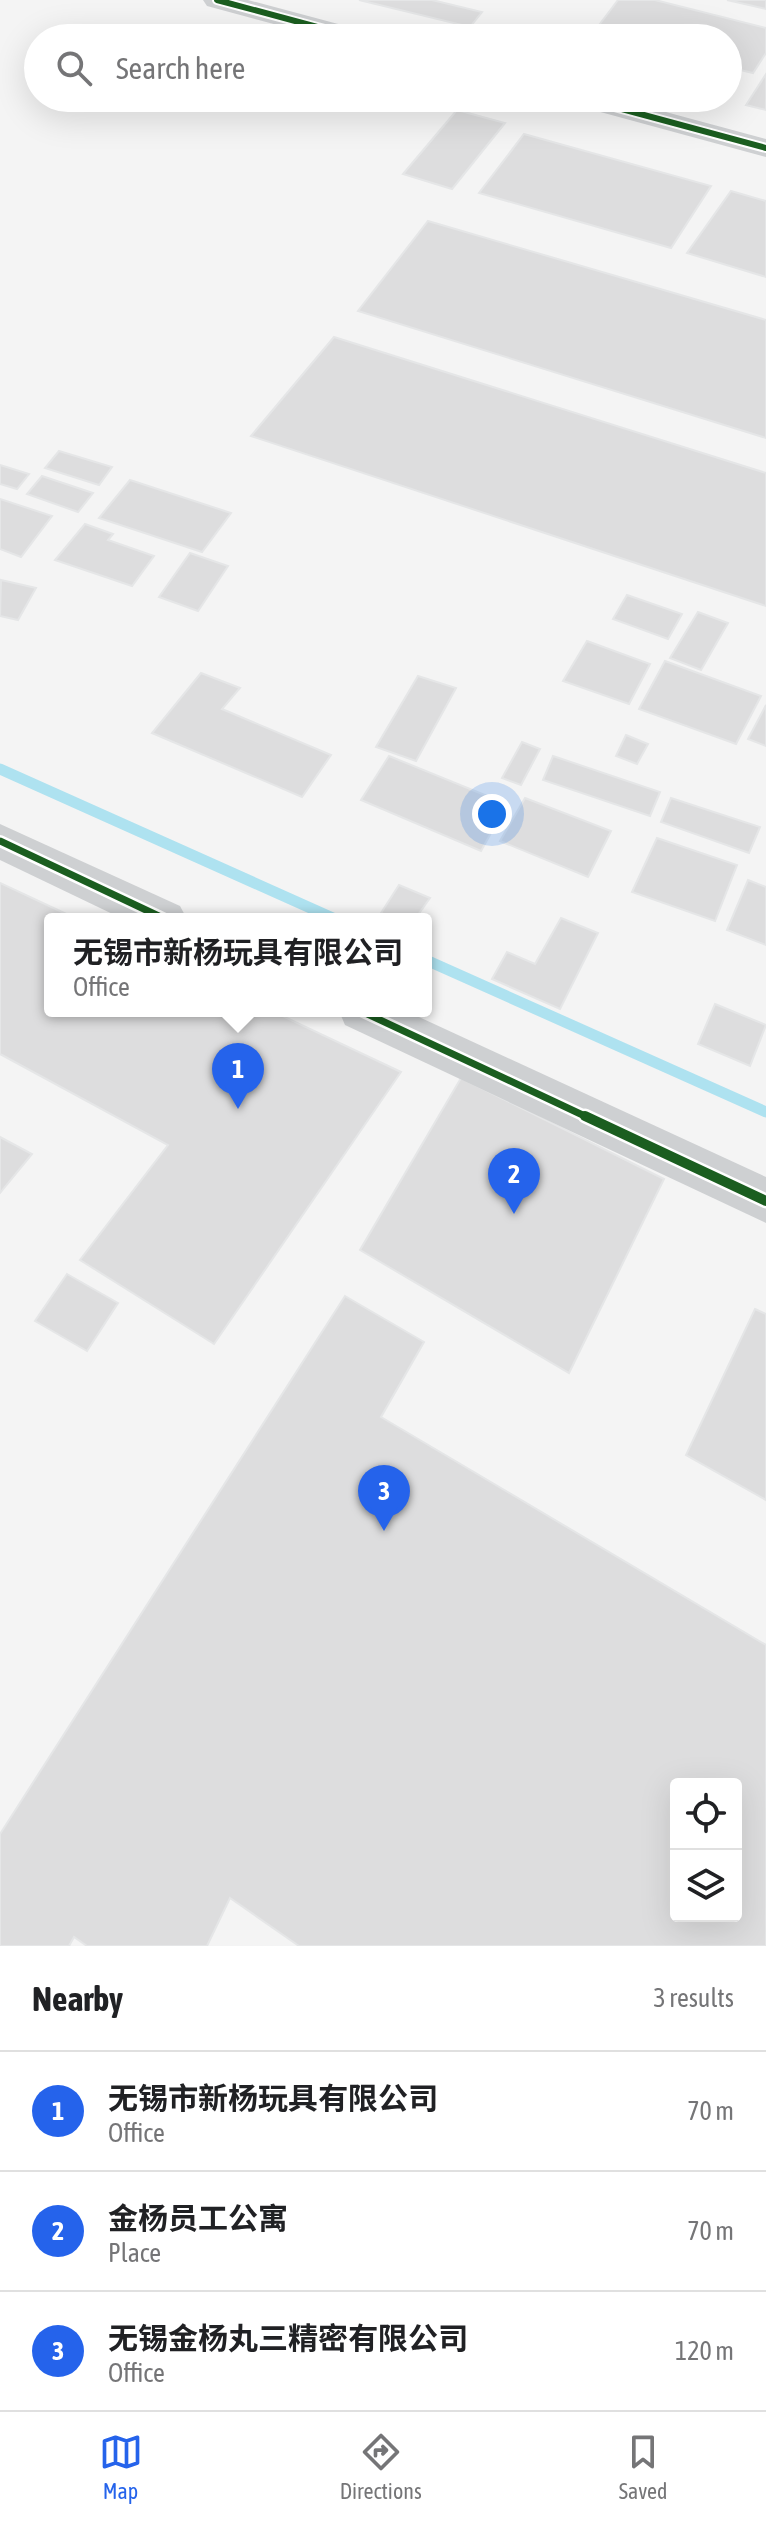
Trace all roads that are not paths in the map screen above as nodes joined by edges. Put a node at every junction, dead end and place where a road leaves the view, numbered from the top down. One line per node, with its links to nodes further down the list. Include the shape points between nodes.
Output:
1 (217, 0): 2 (street)
2 (306, 24)
3 (633, 112): 4 (street)
4 (766, 148)
5 (0, 841): 6 (street)
6 (152, 913)
7 (374, 1017): 8 (street)
8 (766, 1201)

